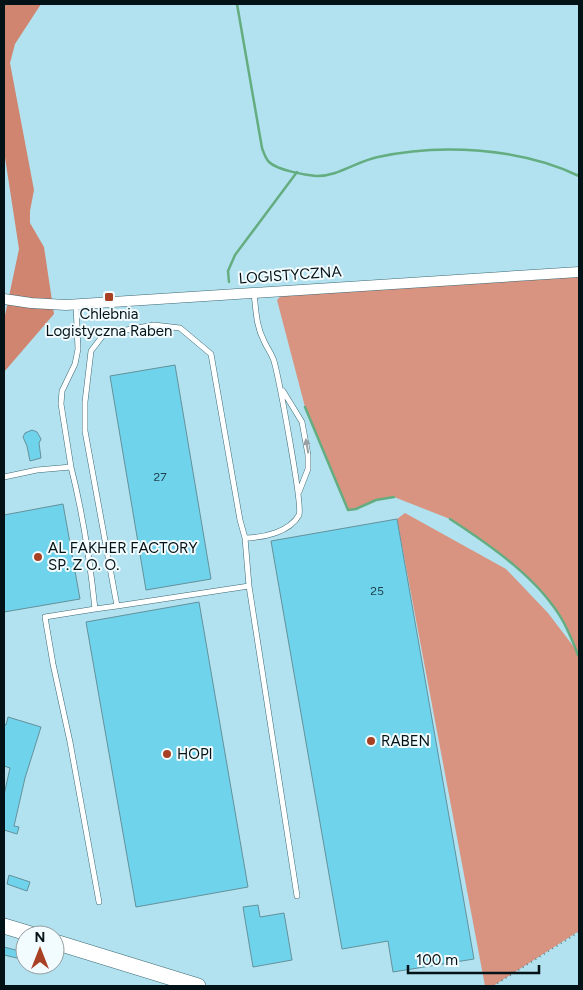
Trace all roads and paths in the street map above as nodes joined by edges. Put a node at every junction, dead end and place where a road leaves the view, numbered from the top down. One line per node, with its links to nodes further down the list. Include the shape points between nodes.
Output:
1 (579, 272): 2 (street, LOGISTYCZNA)
2 (254, 292): 4 (street, LOGISTYCZNA); 5 (lane, via 257,324 274,358)
3 (4, 298): 4 (street, LOGISTYCZNA, via 31,303)
4 (76, 304): 6 (lane, via 78,349 75,364 62,391 61,404)
5 (279, 381): 8 (lane); 8 (lane, one-way to 5, via 308,468 308,455 302,422)
6 (72, 467): 7 (lane); 12 (lane, via 84,522)
7 (4, 477)
8 (299, 493): 9 (lane, via 300,513 291,526)
9 (245, 538): 10 (lane); 11 (lane, via 211,354 180,328 154,325 104,334 91,351 86,431)
10 (249, 586): 11 (lane); 13 (lane)
11 (117, 606): 12 (lane)
12 (95, 609): 14 (lane, via 45,617)
13 (297, 896)
14 (98, 902)
15 (579, 932): 18 (path)
16 (65, 945): 17 (street)
17 (198, 986)
18 (493, 986)

